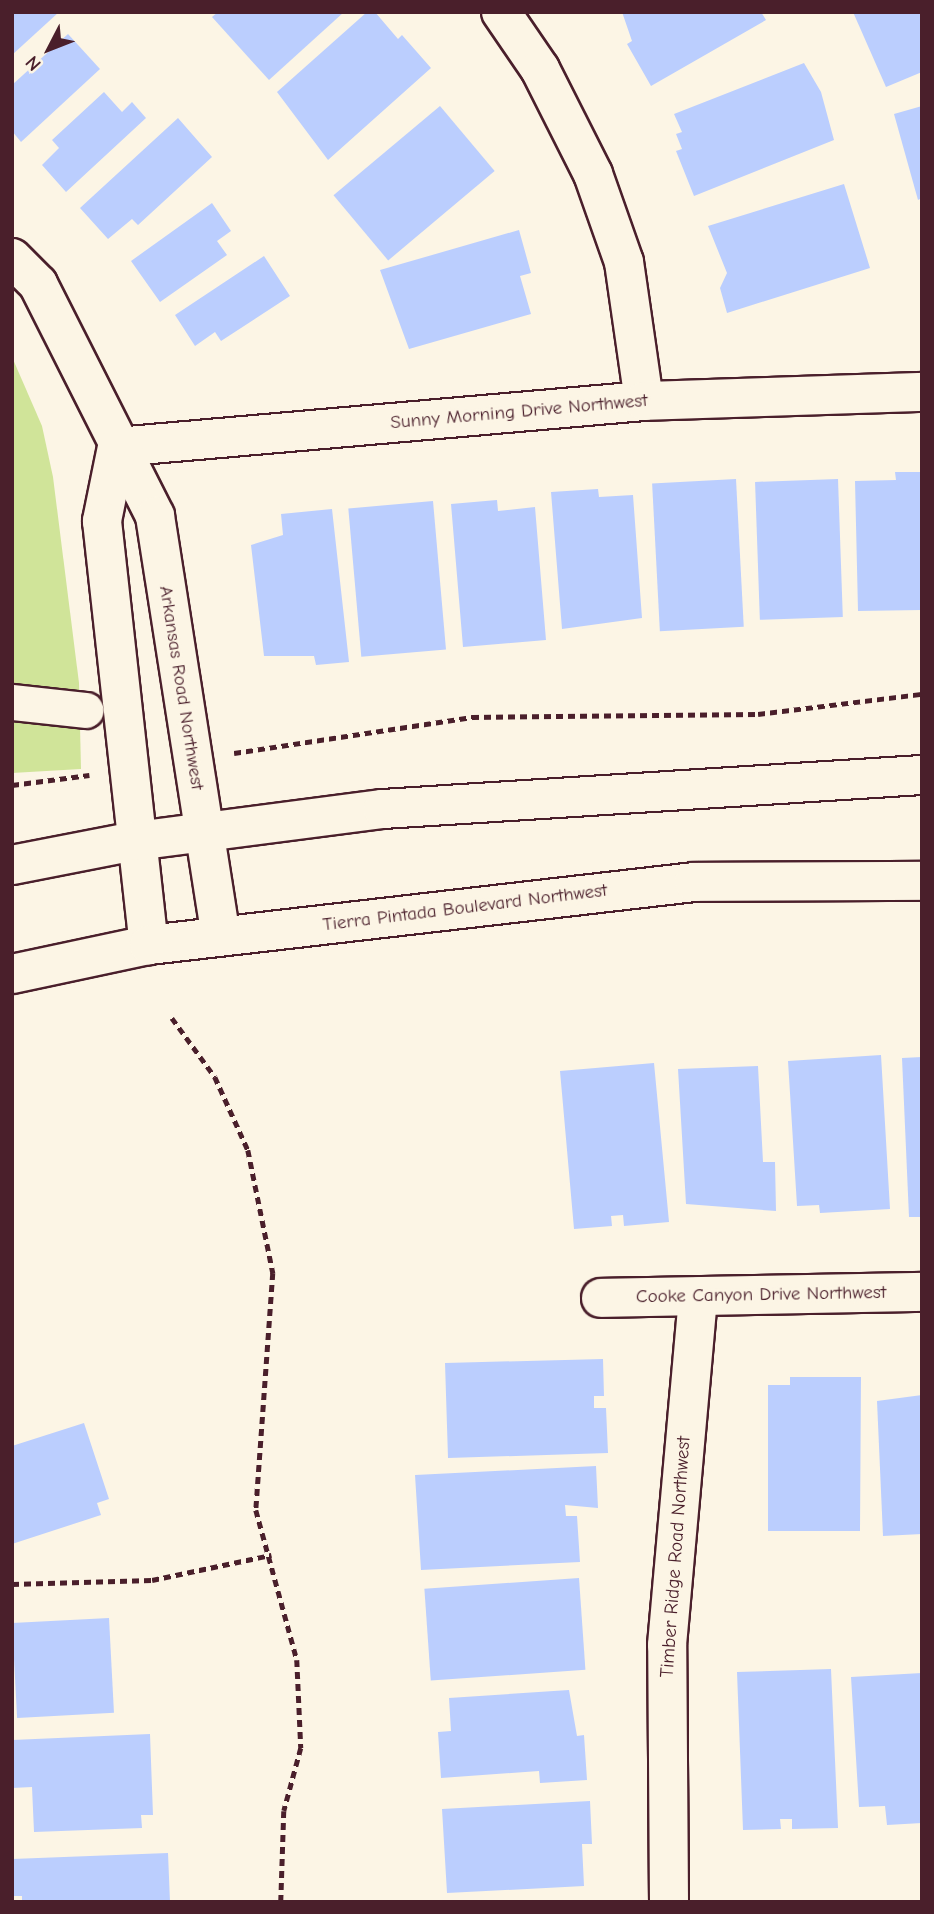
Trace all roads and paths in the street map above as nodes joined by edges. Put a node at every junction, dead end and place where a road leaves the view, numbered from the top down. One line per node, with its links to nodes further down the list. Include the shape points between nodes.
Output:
1 (501, 12): 4 (street, via 540,69 593,174 624,262)
2 (12, 258): 5 (street, Arkansas Road Northwest, via 38,284)
3 (922, 392): 4 (street, Sunny Morning Drive Northwest)
4 (644, 401): 5 (street, Sunny Morning Drive Northwest)
5 (117, 447): 13 (street, Arkansas Road Northwest, via 155,516); 14 (street, via 102,521)
6 (922, 694): 9 (path, via 758,714 471,717)
7 (12, 702): 8 (street)
8 (86, 710)
9 (234, 753)
10 (90, 775): 12 (path)
11 (922, 775): 13 (street, via 590,791)
12 (12, 785)
13 (205, 832): 14 (street); 17 (street, Arkansas Road Northwest)
14 (136, 841): 15 (street); 18 (street)
15 (12, 865)
16 (922, 881): 17 (street, Tierra Pintada Boulevard Northwest, via 694,882)
17 (221, 936): 18 (street, Tierra Pintada Boulevard Northwest)
18 (149, 945): 19 (street, Tierra Pintada Boulevard Northwest)
19 (12, 974)
20 (172, 1018): 24 (path, via 215,1077 248,1150 273,1273 256,1510)
21 (922, 1292): 22 (street, Cooke Canyon Drive Northwest)
22 (698, 1296): 23 (street, Cooke Canyon Drive Northwest); 27 (street, Timber Ridge Road Northwest, via 667,1645)
23 (601, 1298)
24 (271, 1555): 25 (path, via 198,1575); 26 (path, via 297,1660 302,1748 284,1811)
25 (12, 1584)
26 (281, 1902)
27 (669, 1902)

